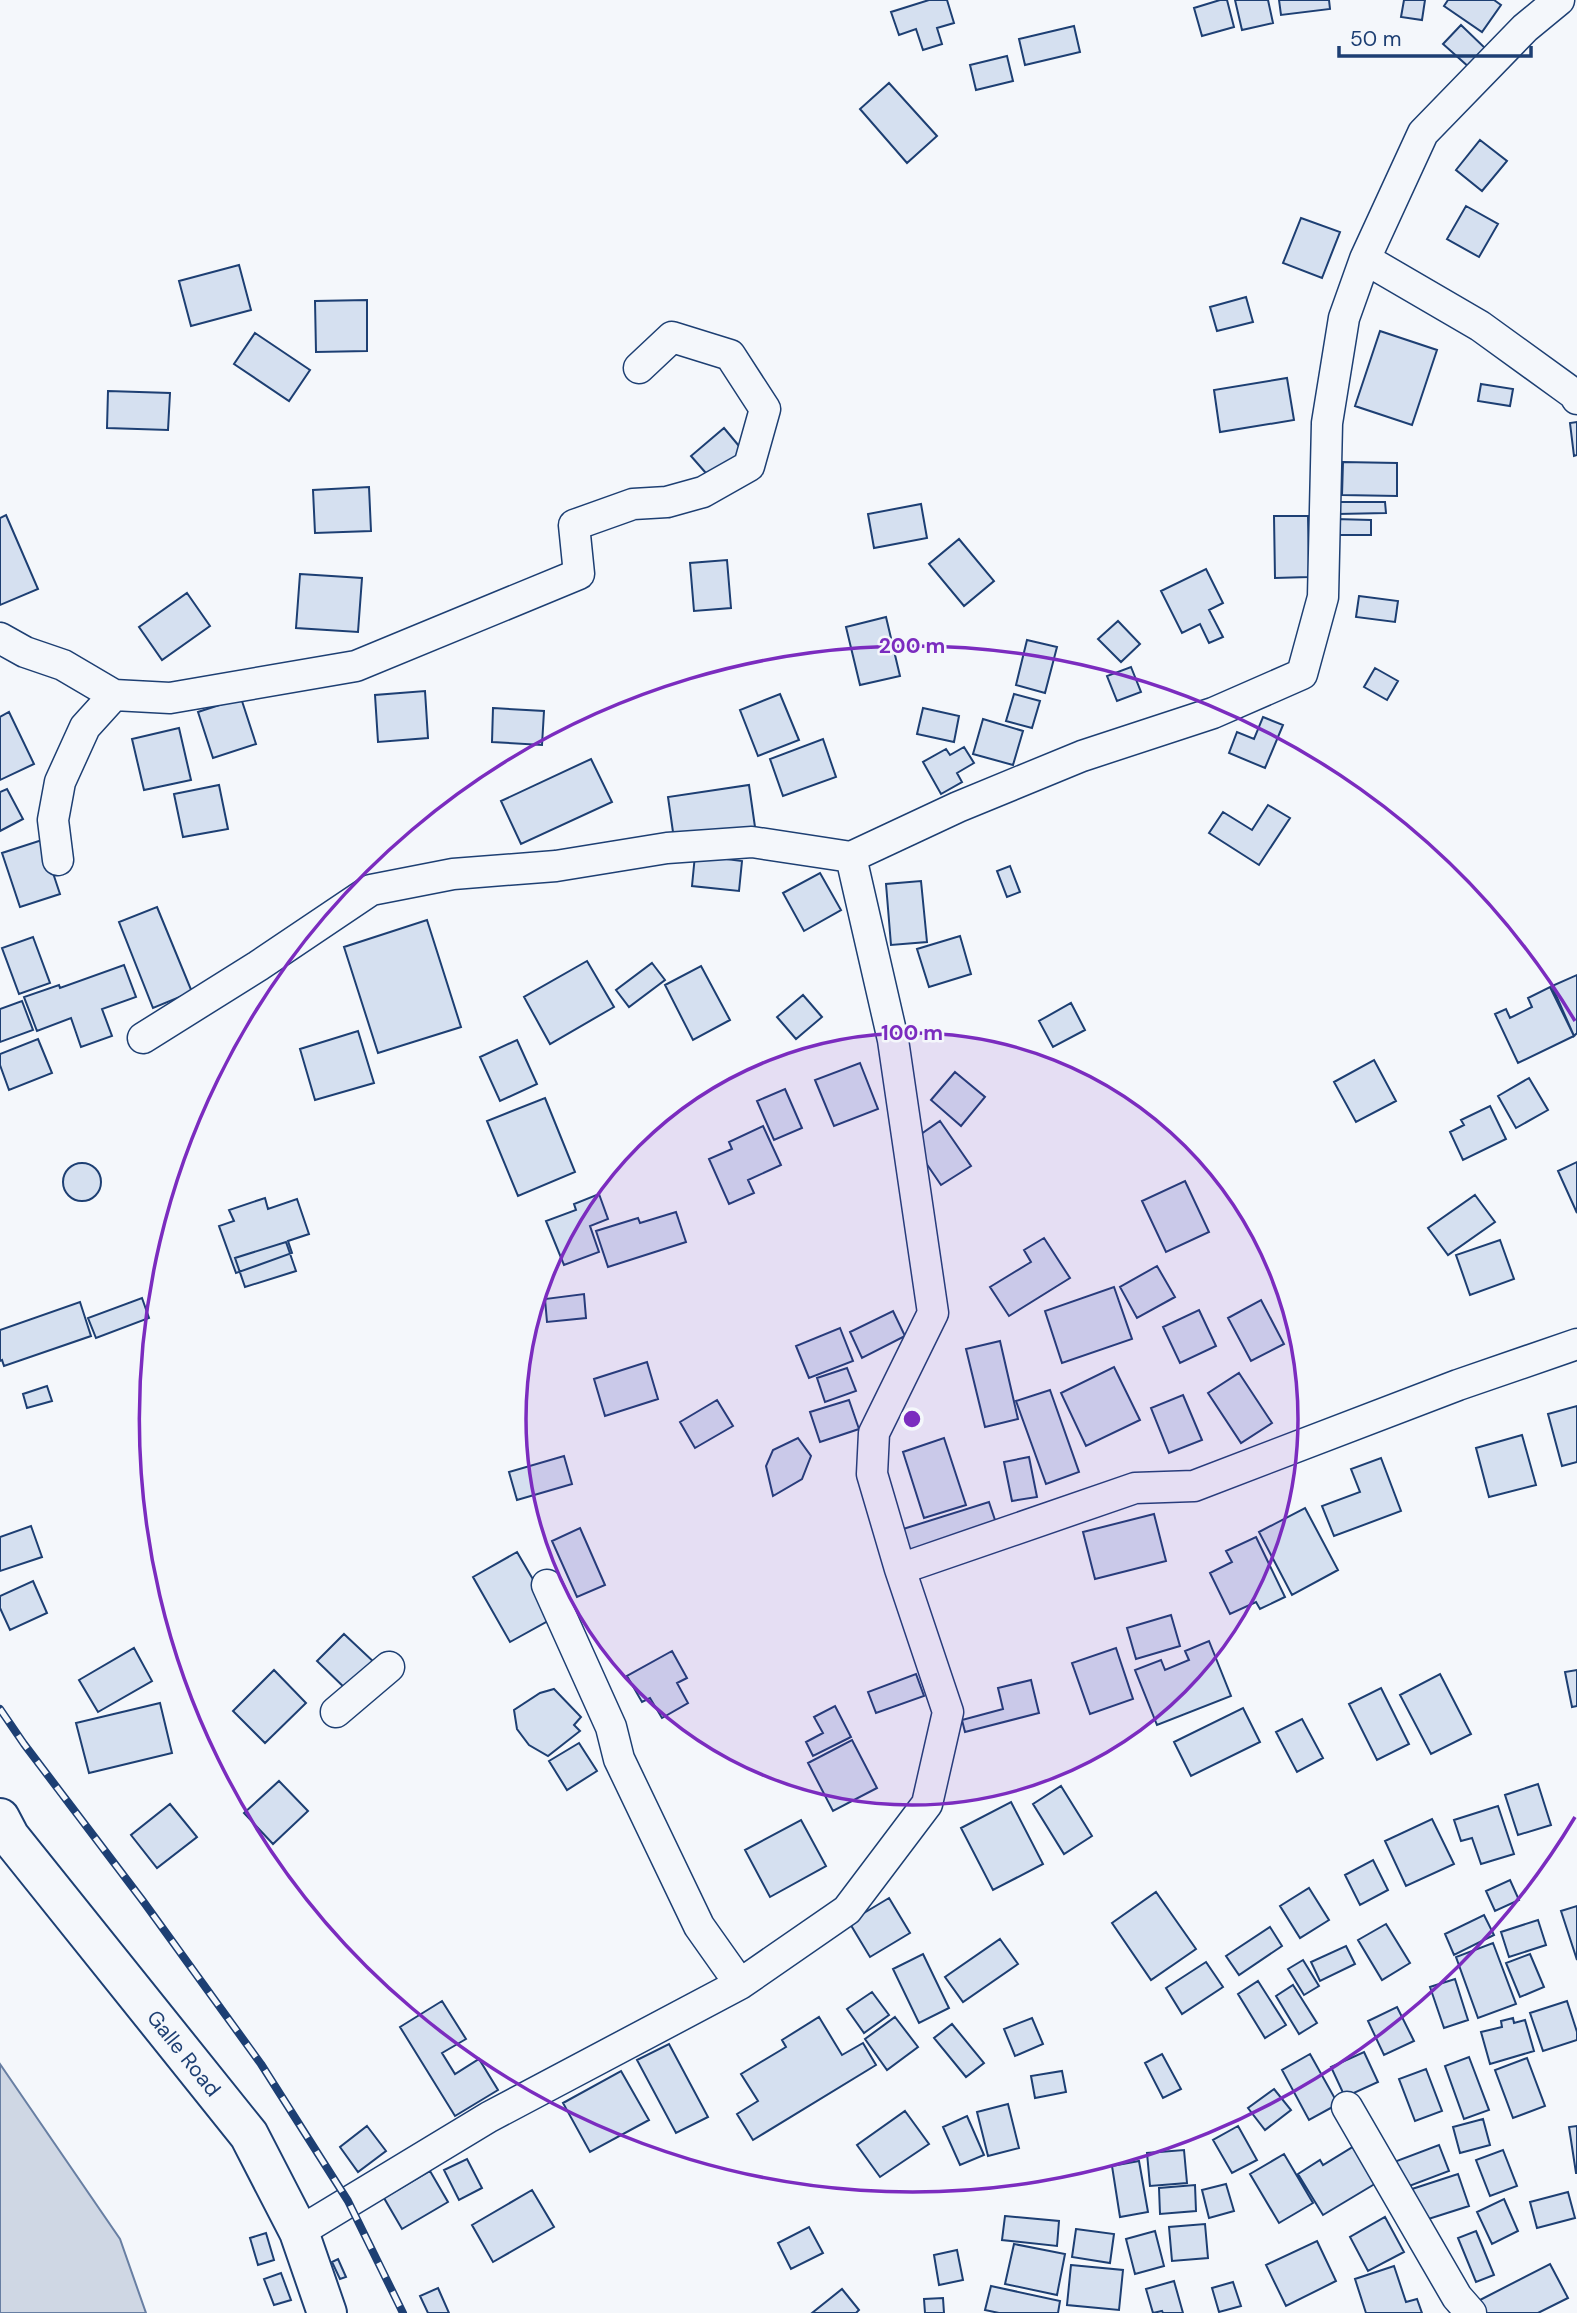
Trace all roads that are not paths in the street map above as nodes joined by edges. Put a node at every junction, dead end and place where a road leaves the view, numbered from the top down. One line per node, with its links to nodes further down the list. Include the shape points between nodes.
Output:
1 (1559, 0): 2 (street, via 1525,28 1423,133)
2 (1365, 258): 4 (street, via 1480,326); 7 (street, via 1344,318 1327,424 1323,597 1302,674 1213,713 1070,761)
3 (639, 368): 6 (street, via 672,337 730,355 765,409 749,467 703,492 667,502 633,504 574,525 579,574 356,666 170,698)
4 (1577, 398)
5 (0, 638): 6 (street, via 63,665)
6 (114, 695): 8 (street, via 85,727 60,782 53,820)
7 (851, 857): 9 (street, via 752,842 453,874 371,890); 11 (street, via 892,1040 933,1313 874,1433 872,1474)
8 (58, 860)
9 (144, 1038)
10 (1577, 1344): 11 (street, via 1194,1486 1135,1488)
11 (900, 1569): 16 (street, via 948,1712 927,1804 846,1910)
12 (547, 1584): 16 (street, via 611,1727 619,1759 699,1926)
13 (388, 1667): 14 (street)
14 (336, 1712)
15 (0, 1818): 18 (highway, Galle Road, via 10,1837 249,2135)
16 (740, 1984): 18 (street, via 489,2117)
17 (1347, 2107): 20 (street, via 1457,2297)
18 (299, 2232): 19 (highway, Galle Road)
19 (327, 2313)
20 (1471, 2313)

